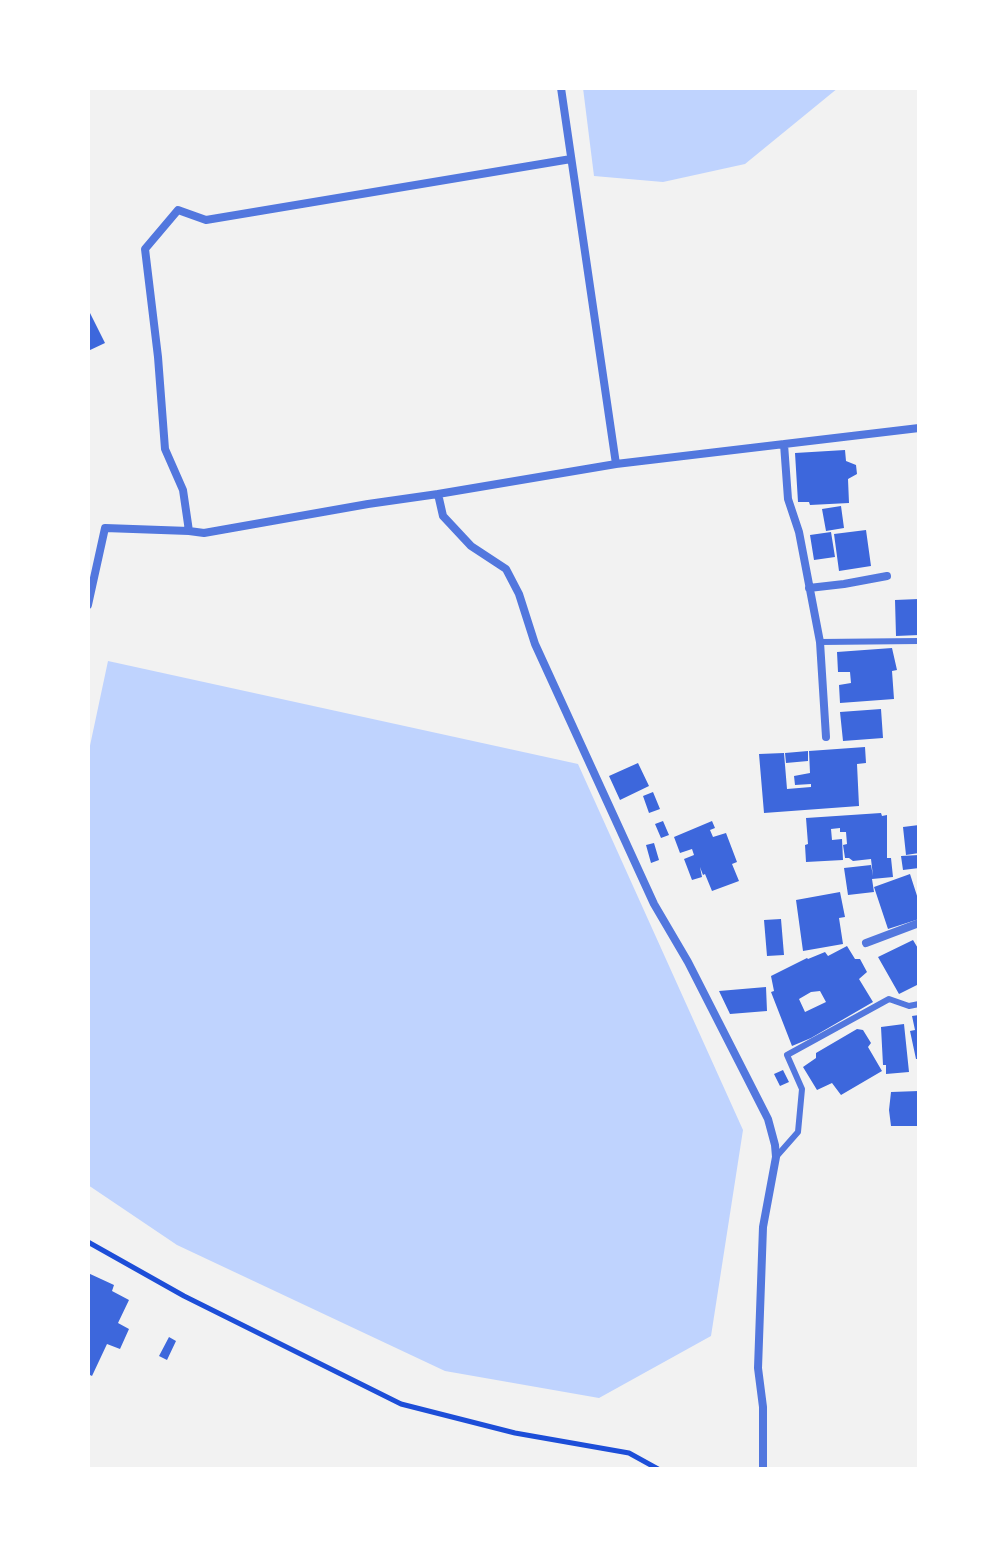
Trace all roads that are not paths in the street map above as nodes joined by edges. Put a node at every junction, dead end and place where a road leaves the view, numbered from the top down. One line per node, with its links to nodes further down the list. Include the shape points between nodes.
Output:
1 (561, 88): 2 (street)
2 (571, 159): 5 (street); 7 (street, via 206,220 178,210 145,249 165,449 183,490)
3 (919, 428): 4 (street)
4 (784, 444): 5 (street); 9 (street, via 788,499)
5 (616, 464): 6 (street)
6 (438, 494): 7 (street, via 204,533); 17 (street, via 443,516 471,546 506,569 519,594 535,644 654,904 768,1119)
7 (189, 531): 10 (street, via 105,528)
8 (887, 576): 9 (street)
9 (809, 588): 12 (street)
10 (88, 605)
11 (919, 641): 12 (lane)
12 (820, 642): 13 (street)
13 (826, 737)
14 (919, 923): 15 (street)
15 (866, 943)
16 (919, 1004): 17 (lane, via 889,999 787,1055 802,1089 798,1132)
17 (776, 1157): 18 (street, via 763,1227 758,1368)
18 (763, 1469)

